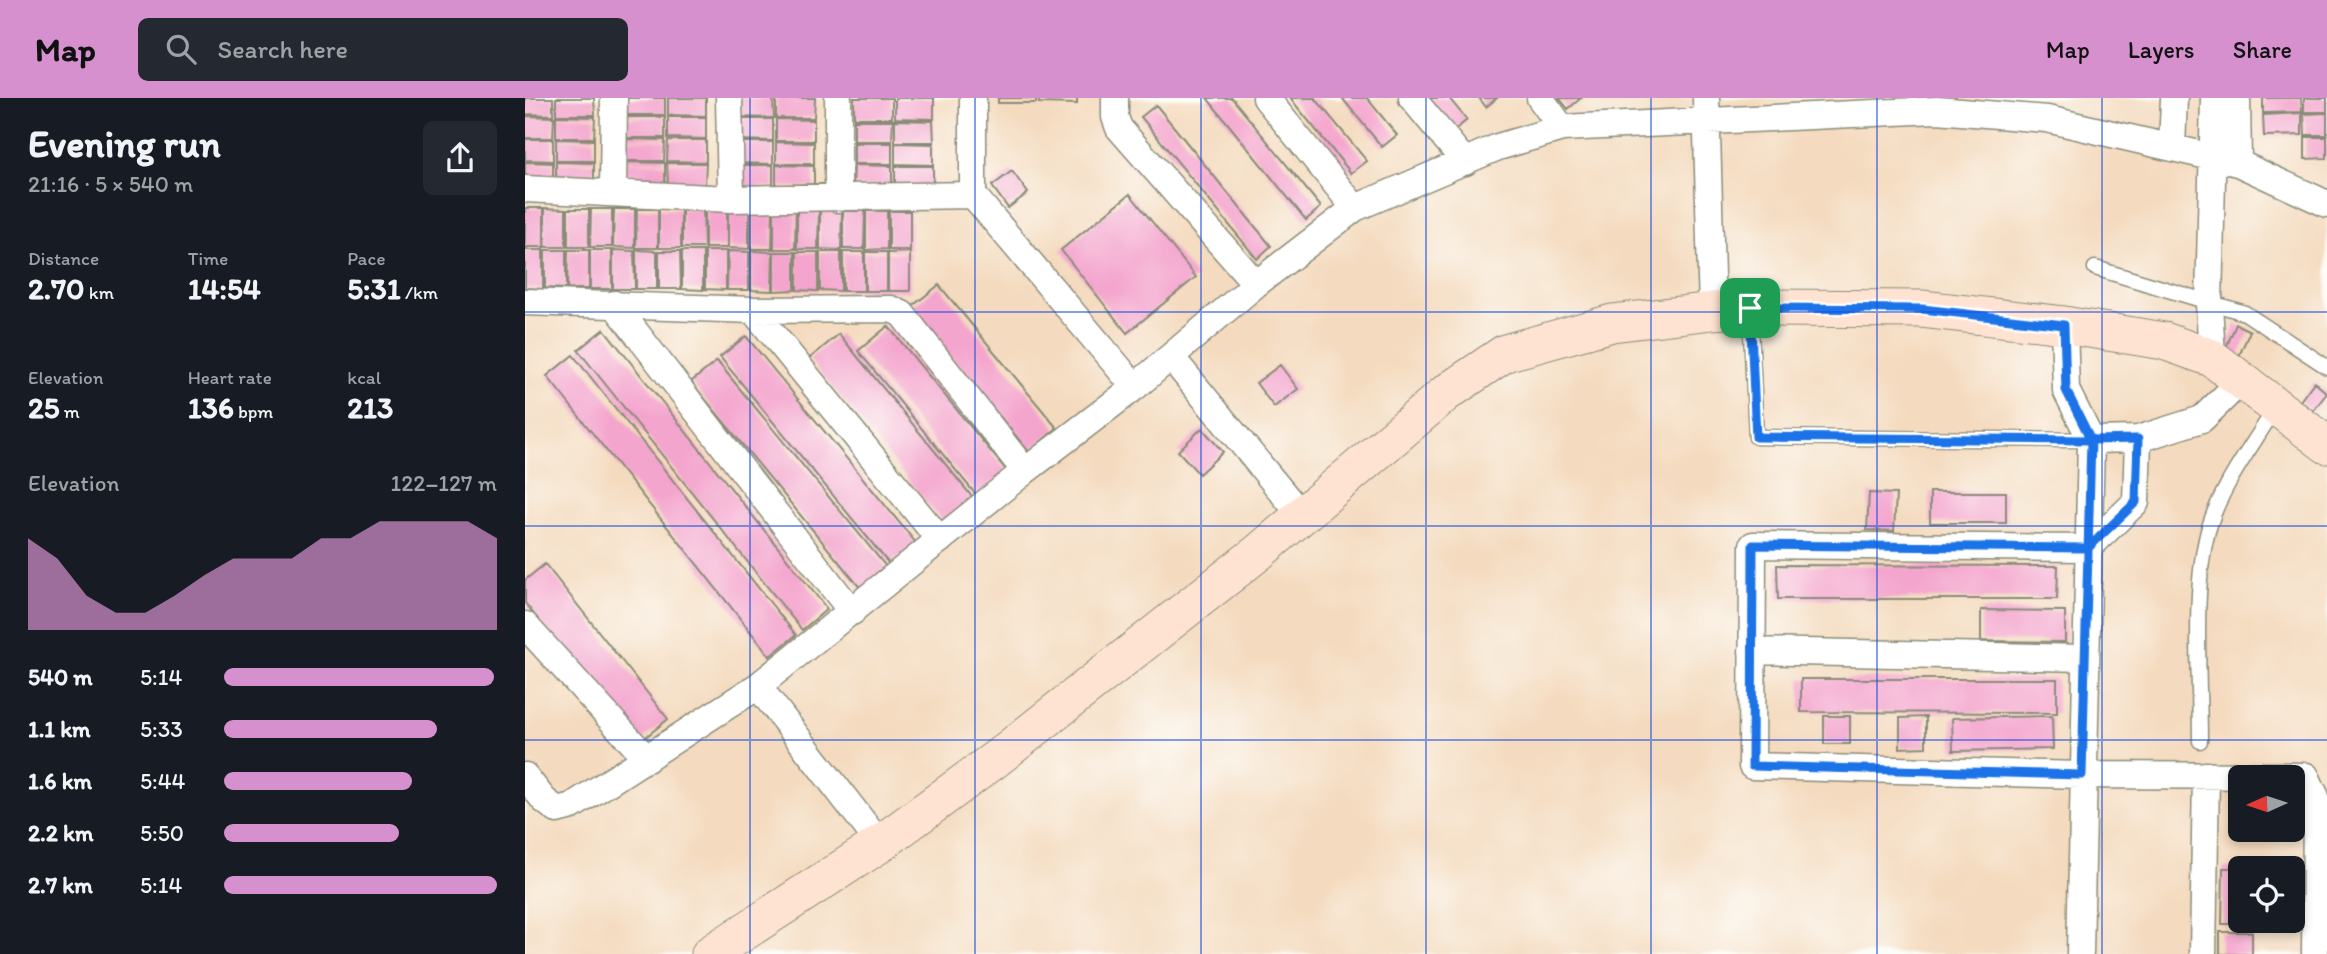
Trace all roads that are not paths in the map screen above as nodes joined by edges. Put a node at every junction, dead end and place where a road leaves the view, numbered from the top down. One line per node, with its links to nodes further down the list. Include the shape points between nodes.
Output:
1 (614, 98): 21 (street)
2 (729, 98): 23 (street)
3 (838, 98): 24 (street)
4 (972, 98): 22 (street)
5 (1115, 98): 28 (street, via 1119,128)
6 (1266, 98): 26 (street)
7 (1412, 98): 19 (street)
8 (1541, 98): 16 (street)
9 (2174, 98): 17 (street)
10 (2214, 98): 18 (street)
11 (2237, 98): 18 (street)
12 (1706, 104): 14 (street); 16 (street); 34 (street)
13 (1937, 104): 14 (street); 15 (street)
14 (1828, 107)
15 (2047, 109): 17 (street)
16 (1562, 128): 19 (street)
17 (2172, 148): 18 (street)
18 (2226, 161): 25 (street); 30 (street)
19 (1465, 162): 26 (street)
20 (525, 189): 21 (street)
21 (613, 193): 23 (street)
22 (973, 195): 24 (street); 40 (street)
23 (731, 199): 24 (street)
24 (838, 199)
25 (2327, 204)
26 (1355, 208): 28 (street)
27 (2095, 268): 30 (lane)
28 (1256, 284): 36 (street)
29 (525, 302): 31 (street)
30 (2209, 303): 37 (street); 38 (lane, via 2245,313)
31 (614, 304): 33 (street); 49 (street)
32 (1750, 308): 34 (street); 35 (street, via 1922,309); 43 (lane, via 1756,437)
33 (753, 310): 45 (street, via 874,308 902,314); 47 (street)
34 (1712, 311): 46 (street, via 1612,323 1505,353 1446,393)
35 (2064, 325): 37 (street, via 2164,341); 43 (street, via 2066,390)
36 (1171, 357): 40 (street); 46 (street)
37 (2212, 358): 39 (street)
38 (2327, 368)
39 (2241, 381): 41 (street); 42 (street, via 2203,419)
40 (1135, 387): 45 (street)
41 (2275, 407): 44 (street); 54 (lane, via 2220,501 2208,533 2201,592)
42 (2138, 439): 43 (street); 48 (street, via 2136,502)
43 (2091, 440): 48 (street)
44 (2327, 445)
45 (1025, 471): 47 (street)
46 (1301, 515): 59 (street, via 997,758)
47 (940, 540): 49 (street)
48 (2088, 548): 51 (street, via 1753,545); 52 (street)
49 (852, 612): 53 (street)
50 (525, 625): 55 (street)
51 (1752, 651): 52 (street); 56 (street, via 1752,766)
52 (2086, 658): 56 (street)
53 (758, 686): 55 (street); 59 (street)
54 (2200, 741)
55 (647, 760): 58 (street, via 572,806 557,810)
56 (2082, 775): 57 (street); 61 (street)
57 (2206, 775): 62 (street); 63 (street, via 2306,776 2316,797)
58 (525, 776)
59 (880, 844): 60 (street)
60 (710, 954)
61 (2080, 954)
62 (2203, 954)
63 (2315, 954)

